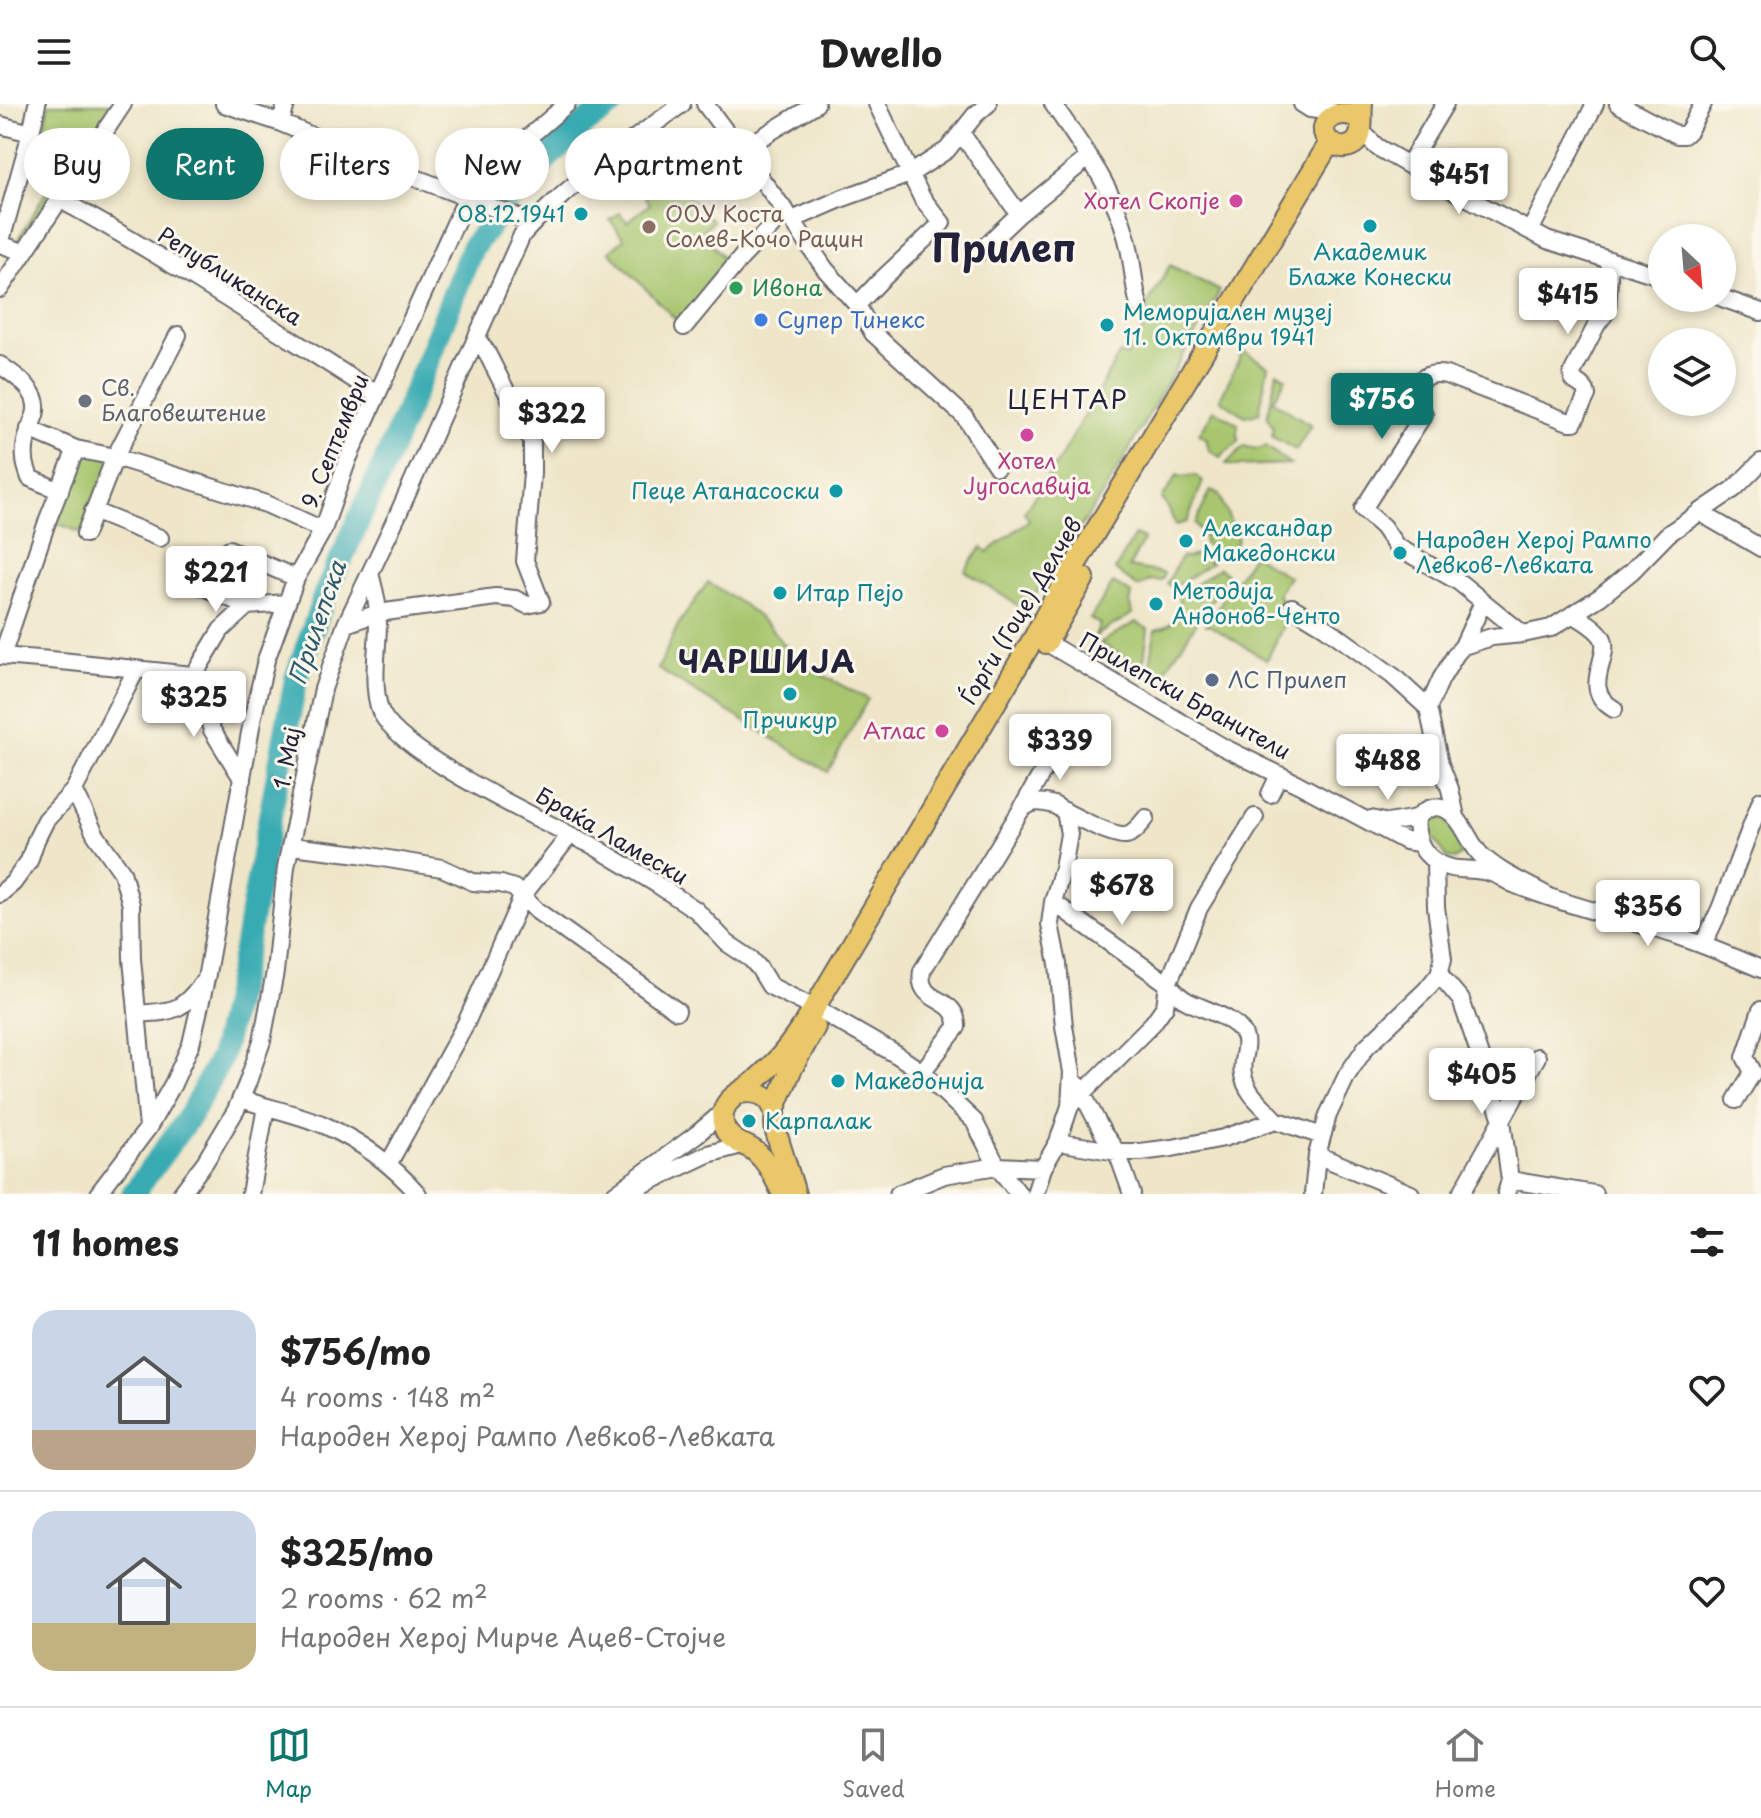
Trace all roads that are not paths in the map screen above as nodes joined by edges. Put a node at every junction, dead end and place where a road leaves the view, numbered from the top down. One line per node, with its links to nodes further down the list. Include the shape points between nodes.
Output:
1 (37, 104): 20 (street)
2 (123, 104): 21 (street)
3 (224, 104): 17 (street)
4 (286, 104): 17 (street)
5 (567, 104): 22 (street, 9. Септември)
6 (682, 104): 39 (street, 1. Мај)
7 (705, 104): 23 (street)
8 (816, 104): 25 (street)
9 (877, 104): 30 (street)
10 (1053, 104): 27 (street)
11 (1445, 104): 29 (street)
12 (1595, 104): 40 (street)
13 (1618, 104): 14 (street, via 1684,135)
14 (1703, 104)
15 (1306, 107): 18 (street)
16 (976, 108): 26 (street)
17 (281, 123): 31 (street)
18 (1345, 124): 29 (street); 80 (main road, Ѓорѓи (Гоце) Делчев, via 1197,391)
19 (0, 125): 24 (street)
20 (32, 128)
21 (107, 128)
22 (539, 128)
23 (724, 128)
24 (24, 131)
25 (771, 132)
26 (961, 133): 30 (street, via 947,150); 37 (street)
27 (1089, 157): 37 (street); 49 (street, via 1124,226)
28 (24, 158): 41 (street)
29 (1409, 164): 40 (street)
30 (910, 174): 38 (street); 48 (street, via 942,223)
31 (435, 184)
32 (771, 191): 38 (street)
33 (58, 200): 42 (street)
34 (61, 200): 55 (street, Републиканска)
35 (466, 200): 55 (street, 9. Септември)
36 (475, 200): 39 (street)
37 (1019, 214): 43 (street)
38 (789, 216): 48 (street); 51 (street, via 741,258)
39 (533, 223): 53 (street, 1. Мај, via 522,235)
40 (1530, 231): 44 (street)
41 (0, 244): 42 (street)
42 (23, 252): 46 (street)
43 (978, 253)
44 (1610, 260): 45 (street); 72 (street, via 1607,311 1572,373 1587,395 1574,422 1446,375 1425,376 1416,395 1424,414 1363,509 1396,546)
45 (1648, 272)
46 (0, 289)
47 (1736, 303): 50 (street)
48 (857, 305): 60 (street, via 882,343 964,416)
49 (1139, 305)
50 (1761, 312)
51 (684, 327)
52 (178, 335): 58 (street)
53 (477, 339): 69 (street, 1. Мај); 76 (street, via 532,442 525,561 541,602 527,605 496,597)
54 (0, 365): 56 (street, via 21,379 35,399)
55 (377, 394): 64 (street, 9. Септември)
56 (29, 429): 57 (street); 61 (street, via 25,459 30,478)
57 (76, 449): 58 (street); 61 (street)
58 (115, 457): 62 (street); 64 (street, via 266,504)
59 (1761, 462): 63 (street, via 1734,489)
60 (997, 467)
61 (60, 491): 82 (street)
62 (93, 511): 65 (street); 66 (street)
63 (1699, 512): 67 (street); 77 (street)
64 (323, 530): 70 (street, 9. Септември)
65 (85, 534)
66 (160, 538)
67 (1761, 548)
68 (229, 549): 70 (street)
69 (370, 573): 76 (street, Браќа Ламески); 78 (street, 1. Мај)
70 (296, 578): 73 (street, 9. Септември)
71 (202, 586): 74 (street)
72 (1483, 602): 79 (street); 81 (street)
73 (286, 603): 74 (street); 90 (street, 9. Септември, via 266,660)
74 (247, 606): 84 (street, via 221,630)
75 (1292, 607): 85 (street, via 1393,676)
76 (378, 613): 78 (street); 101 (street, Браќа Ламески, via 378,706 392,729 433,760)
77 (1573, 614): 79 (street, via 1551,628); 86 (street, via 1603,639 1599,692)
78 (346, 624): 104 (street, 1. Мај, via 323,689)
79 (1523, 634): 81 (street)
80 (1040, 639): 89 (street, Прилепски Бранители); 117 (main road, Ѓорѓи (Гоце) Делчев)
81 (1463, 646): 85 (street)
82 (1, 656): 83 (street)
83 (136, 670): 84 (street); 91 (street)
84 (194, 675): 90 (street, via 212,730)
85 (1428, 708): 88 (street)
86 (1614, 709)
87 (1064, 734): 94 (street)
88 (1440, 764): 96 (street, via 1440,789); 99 (street)
89 (1279, 775): 92 (street); 97 (street, Прилепски Бранители)
90 (243, 780): 115 (street, 9. Септември)
91 (74, 790): 107 (street, via 46,820 29,861); 120 (street, via 95,834 122,872 131,905)
92 (1270, 794)
93 (1761, 800): 112 (street)
94 (1021, 810): 95 (street, via 1043,802); 122 (street, via 922,971 924,990 957,1018 957,1027)
95 (1065, 811): 100 (street, via 1126,835); 110 (street, via 1069,834)
96 (1423, 813): 97 (street, Прилепски Бранители, via 1388,823); 99 (street, via 1438,807); 102 (street, via 1416,828)
97 (1358, 815): 102 (street, Прилепски Бранители, via 1405,841)
98 (1255, 817): 116 (street, via 1199,908)
99 (1456, 817): 103 (street)
100 (1146, 818)
101 (570, 835): 108 (street); 117 (street, Браќа Ламески, via 696,910 727,943 751,959 770,986)
102 (1419, 843): 105 (street)
103 (1472, 845): 106 (street, via 1472,855); 109 (street, via 1497,867)
104 (291, 846): 108 (street, via 442,868); 124 (street, 1. Мај, via 262,1041)
105 (1435, 861): 106 (street); 111 (street)
106 (1458, 870): 109 (street, via 1474,868); 111 (street)
107 (0, 894)
108 (523, 895): 119 (street, via 537,911); 138 (street, via 466,1023)
109 (1546, 895): 112 (street)
110 (1053, 902): 116 (street); 125 (street, via 1050,924)
111 (1436, 907): 114 (street, via 1443,959)
112 (1703, 945): 113 (street)
113 (1761, 969)
114 (1439, 974): 131 (street, via 1461,1000); 133 (street, via 1366,1047 1347,1075)
115 (206, 979): 120 (street, via 172,1011); 132 (street, 9. Септември, via 191,1044)
116 (1168, 984): 125 (street, via 1165,1006 1153,1023); 130 (street, via 1183,999 1243,1033 1242,1073 1252,1097)
117 (818, 1010): 122 (street, Браќа Ламески); 123 (main road, Ѓорѓи (Гоце) Делчев, via 778,1059); 129 (main road, Ѓорѓи (Гоце) Делчев)
118 (1761, 1010): 126 (street, via 1745,1057 1753,1072)
119 (677, 1011)
120 (138, 1014): 132 (street)
121 (1537, 1057): 131 (street)
122 (922, 1072): 139 (street, Браќа Ламески, via 974,1121)
123 (740, 1093): 128 (main road); 129 (main road, via 764,1096)
124 (241, 1099): 127 (street); 143 (street, 1. Мај)
125 (1076, 1100): 134 (street); 136 (street)
126 (1736, 1100)
127 (266, 1107): 138 (street, via 322,1124); 144 (street)
128 (723, 1112): 135 (main road, via 725,1129); 146 (street)
129 (774, 1118): 135 (main road, via 770,1135); 149 (main road)
130 (1276, 1120): 133 (street); 136 (street, via 1172,1148)
131 (1502, 1120): 141 (street); 156 (street)
132 (148, 1128): 142 (street, 9. Септември)
133 (1322, 1136): 137 (street)
134 (1058, 1142): 136 (street); 140 (street)
135 (745, 1144): 147 (street, via 708,1154); 148 (main road, via 768,1164)
136 (1117, 1152): 153 (street)
137 (1317, 1155): 154 (street); 155 (street)
138 (389, 1163): 145 (street)
139 (997, 1166): 140 (street); 150 (street, via 944,1175); 151 (street, Браќа Ламески)
140 (1043, 1168): 152 (street)
141 (1508, 1187): 157 (street)
142 (98, 1194)
143 (181, 1194)
144 (250, 1194)
145 (418, 1194)
146 (615, 1194)
147 (624, 1194)
148 (783, 1194)
149 (795, 1194)
150 (898, 1194)
151 (1019, 1194)
152 (1035, 1194)
153 (1132, 1194)
154 (1313, 1194)
155 (1411, 1194)
156 (1461, 1194)
157 (1594, 1194)

